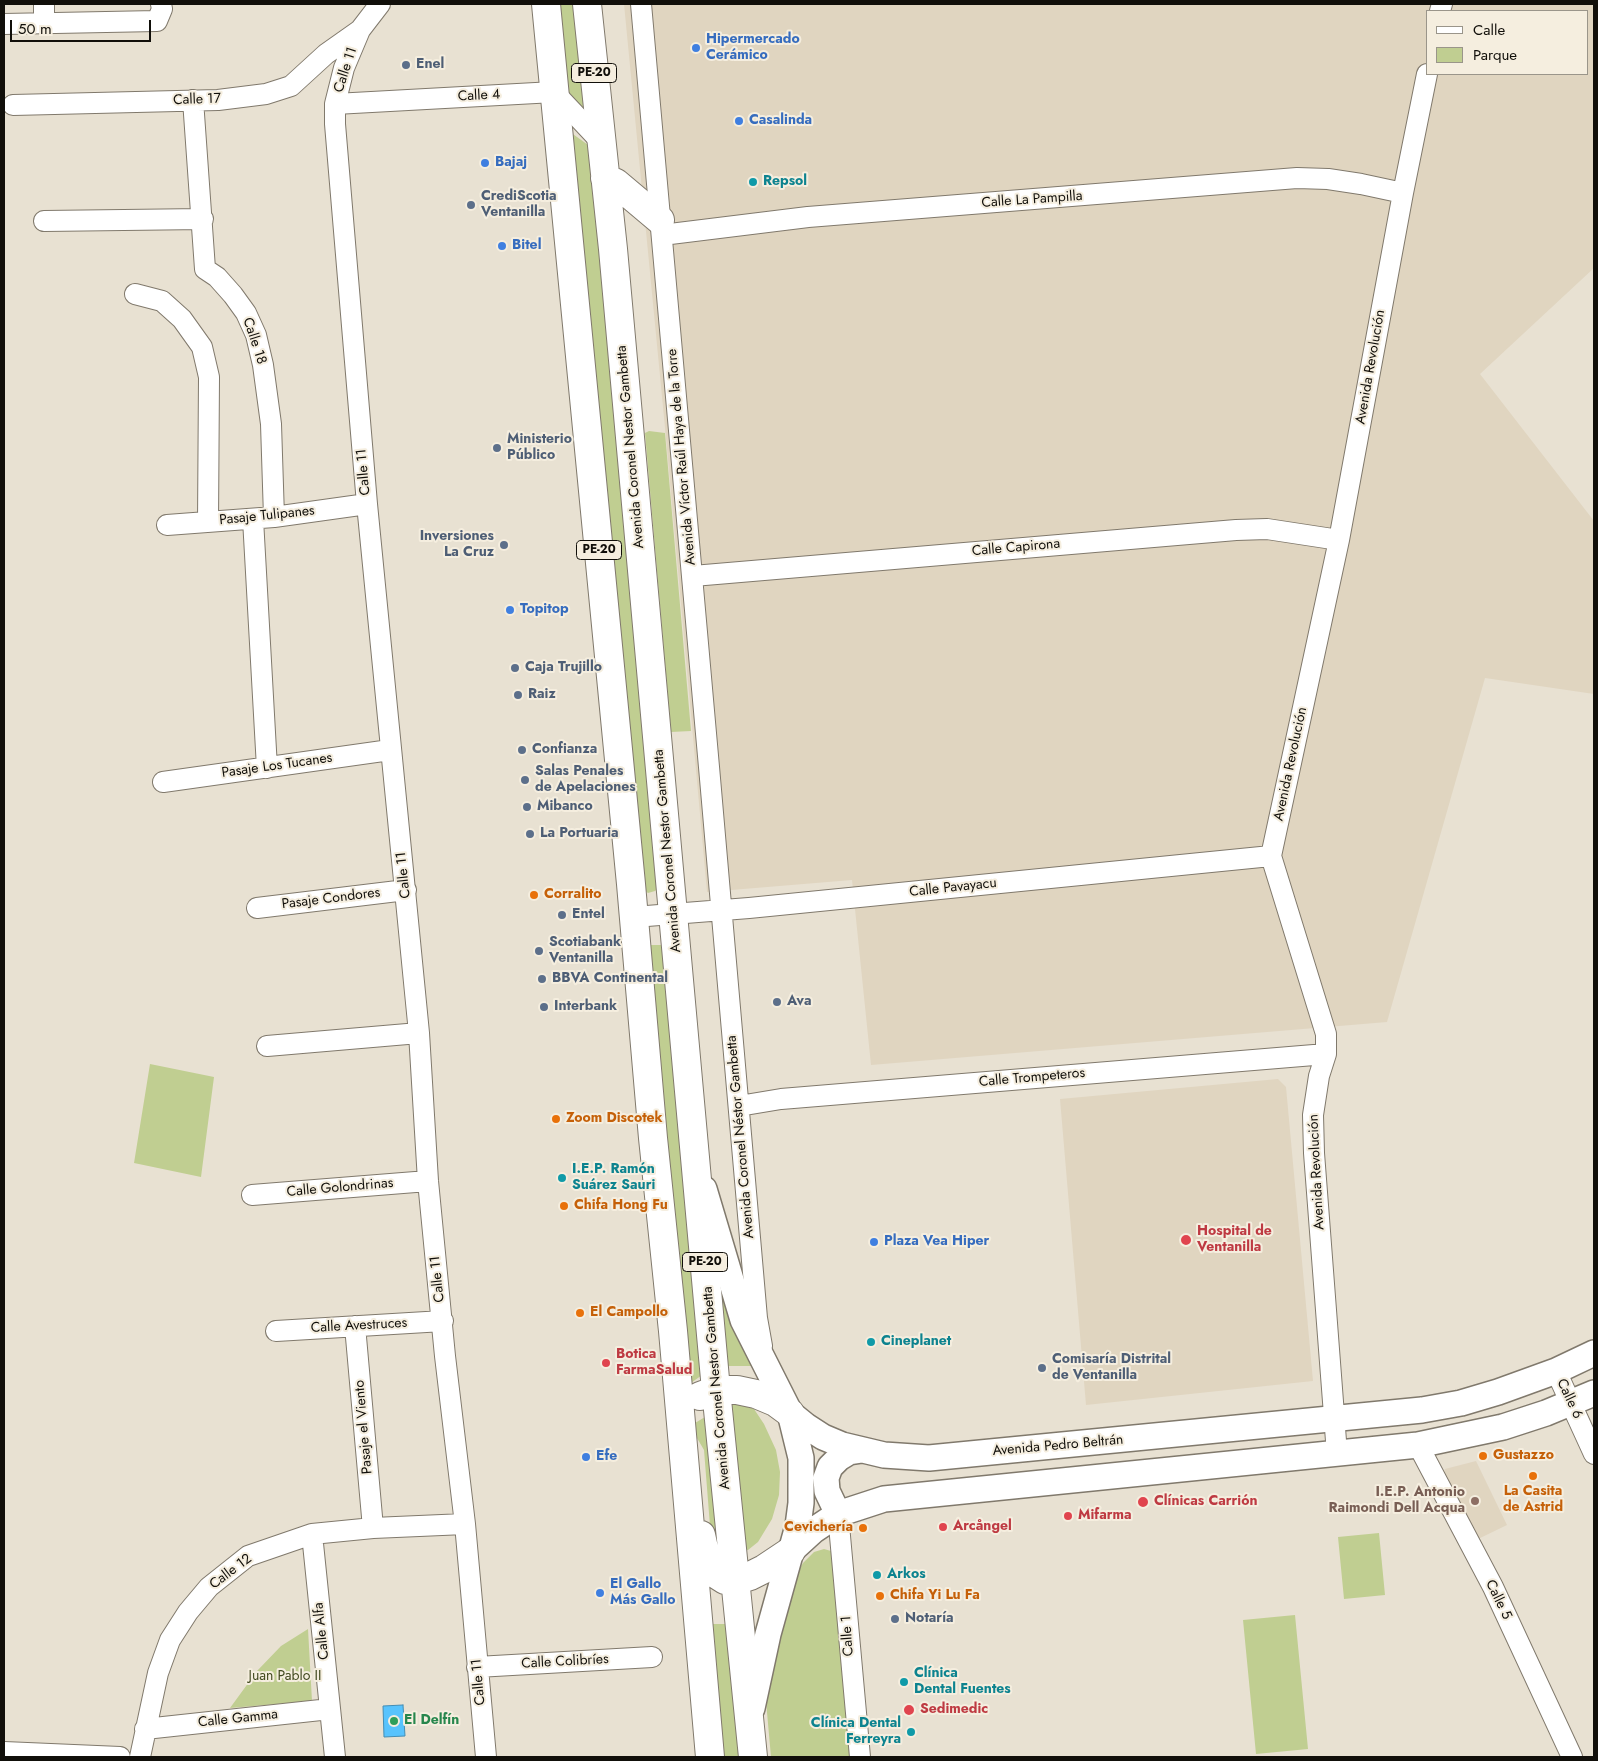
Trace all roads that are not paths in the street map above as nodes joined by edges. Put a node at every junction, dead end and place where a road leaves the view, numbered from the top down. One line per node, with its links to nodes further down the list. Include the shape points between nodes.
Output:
1 (161, 4): 6 (street, via 156,21)
2 (380, 4): 9 (street, Calle 11)
3 (546, 4): 11 (highway, PE-20)
4 (587, 4): 15 (highway, Avenida Coronel Nestor Gambetta / PE-20)
5 (641, 4): 20 (street, Avenida Víctor Raúl Haya de la Torre)
6 (100, 13): 7 (street)
7 (44, 14): 8 (street)
8 (4, 24)
9 (360, 30): 12 (street, Calle 17, via 326,54 291,86 266,94); 13 (street, Calle 11, via 344,68)
10 (1427, 75): 17 (street, Avenida Revolución)
11 (554, 92): 13 (street, Calle 4); 15 (street); 37 (highway, PE-20)
12 (194, 100): 14 (street, Calle 17); 18 (street, Calle 18)
13 (335, 104): 22 (street, Calle 11)
14 (13, 105)
15 (601, 142): 16 (highway, Avenida Coronel Nestor Gambetta / PE-20)
16 (605, 178): 20 (highway, via 616,183); 36 (highway, Avenida Coronel Nestor Gambetta / PE-20)
17 (1403, 193): 20 (street, Calle La Pampilla, via 1328,179 1297,178); 27 (street, Avenida Revolución)
18 (202, 219): 19 (street); 23 (street, Calle 18, via 205,268 228,289 246,313 256,335 271,424)
19 (44, 221)
20 (661, 228): 28 (street, Avenida Víctor Raúl Haya de la Torre)
21 (135, 294): 25 (street, via 162,300 182,319 202,347 209,377)
22 (367, 504): 23 (street, Pasaje Tulipanes); 29 (street, Calle 11)
23 (274, 517): 24 (street, Pasaje Tulipanes)
24 (254, 519): 25 (street, Pasaje Tulipanes); 30 (street)
25 (208, 522): 26 (street, Pasaje Tulipanes)
26 (167, 525)
27 (1339, 540): 28 (street, Calle Capirona, via 1267,529 1236,530); 32 (street, Avenida Revolución)
28 (692, 576): 35 (street, Avenida Víctor Raúl Haya de la Torre)
29 (390, 750): 30 (street, Pasaje Los Tucanes); 33 (street, Calle 11)
30 (267, 768): 31 (street, Pasaje Los Tucanes)
31 (163, 782)
32 (1271, 856): 35 (street, Calle Pavayacu); 40 (street, Avenida Revolución, via 1326,1034)
33 (406, 890): 34 (street, Pasaje Condores); 38 (street, Calle 11)
34 (257, 908)
35 (722, 910): 36 (street, Calle Pavayacu); 41 (street, Avenida Coronel Néstor Gambetta)
36 (673, 915): 37 (street, Calle Pavayacu); 42 (highway, Avenida Coronel Nestor Gambetta / PE-20)
37 (634, 917): 55 (highway, PE-20)
38 (419, 1033): 39 (street); 43 (street, Calle 11)
39 (267, 1046)
40 (1326, 1054): 41 (street, Calle Trompeteros, via 791,1098); 56 (street, Avenida Revolución, via 1313,1115)
41 (738, 1106): 49 (street, Avenida Coronel Néstor Gambetta, via 757,1318)
42 (696, 1163): 49 (main road, Avenida Pedro Beltrán, via 743,1320); 51 (highway, Avenida Coronel Nestor Gambetta / PE-20)
43 (428, 1181): 44 (street, Calle Golondrinas); 45 (street, Calle 11)
44 (252, 1195)
45 (442, 1321): 46 (street, Calle Avestruces); 63 (street, Calle 11)
46 (355, 1326): 47 (street, Calle Avestruces); 64 (street, Pasaje el Viento)
47 (276, 1331)
48 (1594, 1353): 50 (main road, Avenida Pedro Beltrán)
49 (766, 1364): 54 (main road, Avenida Pedro Beltrán)
50 (1556, 1371): 53 (street, Calle 6); 56 (main road, Avenida Pedro Beltrán, via 1461,1403)
51 (716, 1390): 54 (highway, via 756,1394); 55 (highway, via 690,1402); 67 (highway, Avenida Coronel Nestor Gambetta / PE-20)
52 (1594, 1393): 53 (main road)
53 (1571, 1403): 57 (main road, via 1502,1427); 61 (street, Calle 6)
54 (790, 1413): 59 (main road, Avenida Pedro Beltrán, via 823,1437); 66 (main road, via 801,1458 802,1480 798,1526)
55 (680, 1414): 58 (highway, PE-20)
56 (1334, 1420): 59 (main road, Avenida Pedro Beltrán, via 929,1458); 60 (street, Avenida Revolución)
57 (1418, 1445): 60 (main road); 81 (street, Calle 5, via 1493,1587)
58 (683, 1446): 67 (highway, via 707,1562 724,1580); 78 (highway, PE-20)
59 (862, 1450): 62 (main road, via 849,1452 830,1467 826,1491)
60 (1337, 1454): 62 (main road, via 912,1495 884,1499)
61 (1594, 1454)
62 (838, 1514): 66 (main road); 80 (street, Calle 1)
63 (465, 1524): 64 (street, Calle 12); 69 (street, Calle 11)
64 (373, 1528): 65 (street, Calle 12)
65 (312, 1534): 70 (street, Calle Alfa); 72 (street, Calle 12, via 248,1556 209,1587 170,1640 158,1673)
66 (791, 1551): 67 (highway, via 764,1569); 71 (main road, via 768,1634)
67 (735, 1581): 71 (highway, Avenida Coronel Nestor Gambetta / PE-20)
68 (652, 1657): 69 (street, Calle Colibríes)
69 (478, 1667): 77 (street, Calle 11)
70 (330, 1709): 72 (street, Calle Gamma); 76 (street, Calle Alfa)
71 (750, 1722): 79 (highway, Avenida Coronel Nestor Gambetta / PE-20)
72 (146, 1729): 75 (street, Calle 12)
73 (7, 1754): 74 (street)
74 (120, 1757)
75 (140, 1757)
76 (335, 1757)
77 (486, 1757)
78 (710, 1757)
79 (753, 1757)
80 (860, 1757)
81 (1572, 1757)

